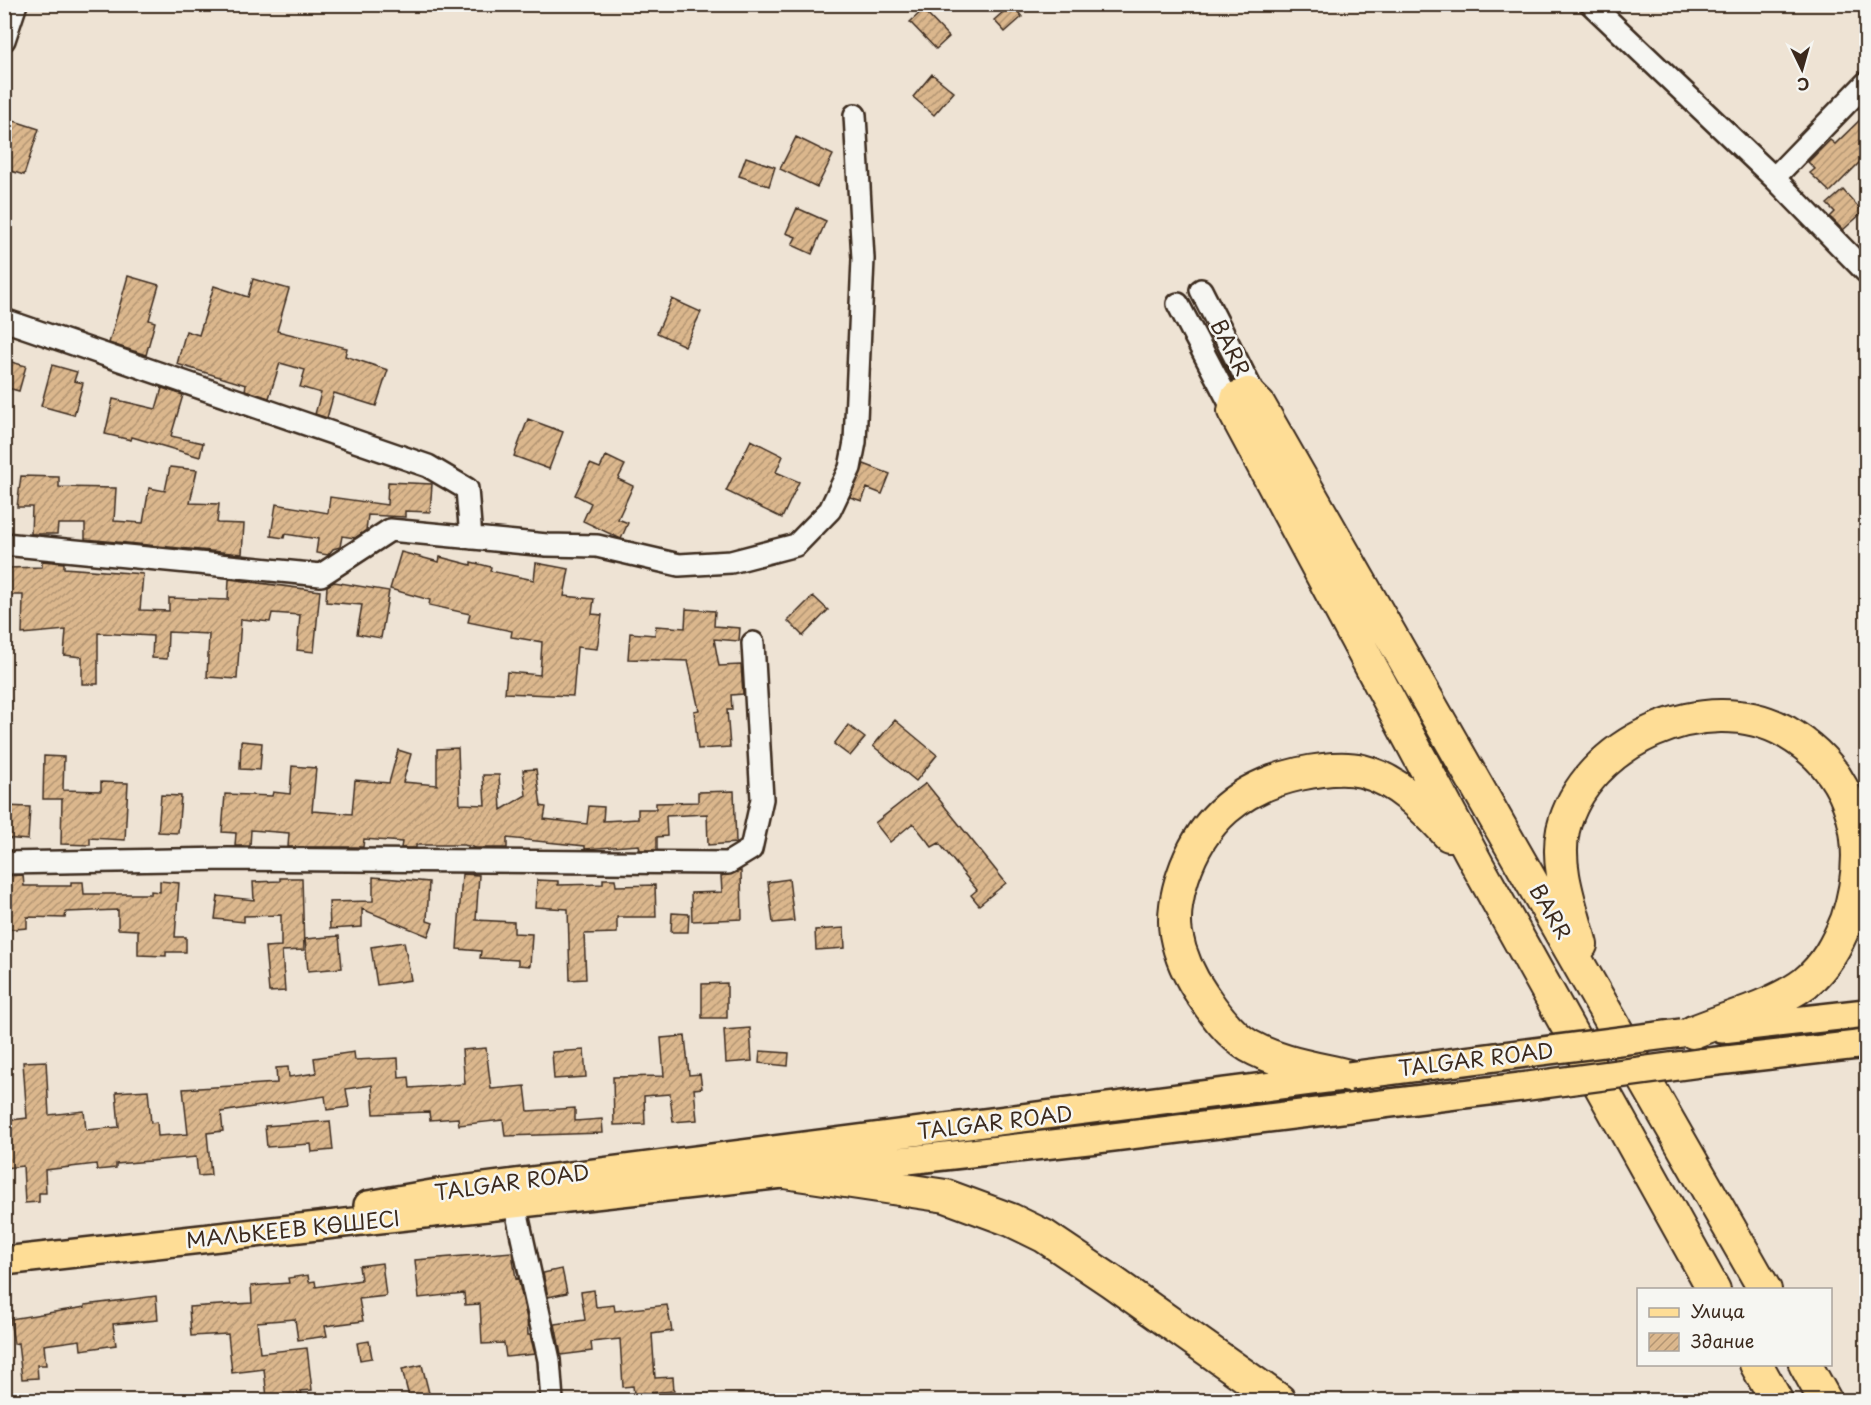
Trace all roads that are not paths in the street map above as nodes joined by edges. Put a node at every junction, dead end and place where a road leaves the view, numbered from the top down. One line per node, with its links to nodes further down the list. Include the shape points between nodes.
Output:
1 (16, 4): 3 (street)
2 (1591, 4): 6 (street)
3 (4, 40)
4 (1866, 82): 6 (street)
5 (855, 115): 12 (street, via 862,259 855,442 850,468 830,510 796,545 732,562 679,565 597,546)
6 (1774, 178): 7 (street)
7 (1866, 272)
8 (1201, 290): 11 (street, BARR)
9 (1178, 304): 11 (street, BARR)
10 (4, 320): 12 (street, via 428,466 467,489)
11 (1247, 408): 13 (highway)
12 (471, 538): 14 (street, via 390,530 321,575)
13 (1320, 540): 17 (highway, BARR); 18 (highway, BARR)
14 (4, 544)
15 (753, 643): 16 (street, via 762,799 751,849 728,863)
16 (4, 863)
17 (1478, 866): 22 (highway, via 1421,805 1401,789 1362,771 1319,769 1271,780 1239,798 1208,824 1190,855 1178,892 1176,933 1192,980 1216,1016 1248,1045 1277,1058); 27 (highway, BARR)
18 (1590, 981): 20 (highway, via 1561,861 1563,830 1598,768 1629,743 1667,724 1704,716 1749,718 1785,732 1822,760 1849,798 1860,833 1859,874 1851,908 1835,950 1805,983); 28 (highway, BARR)
19 (1866, 1013): 20 (main road, TALGAR ROAD)
20 (1687, 1033): 22 (main road, TALGAR ROAD, bridge)
21 (1866, 1044): 23 (main road, TALGAR ROAD, bridge, via 1098,1139)
22 (1349, 1076): 25 (main road, TALGAR ROAD, via 438,1193)
23 (784, 1172): 24 (main road, МАЛЬКЕЕВ КӨШЕСІ); 32 (highway, via 946,1196 1011,1220 1044,1236 1111,1281)
24 (515, 1205): 25 (main road, МАЛЬКЕЕВ КӨШЕСІ); 31 (street, via 549,1360)
25 (125, 1248): 26 (main road)
26 (4, 1261)
27 (1713, 1288)
28 (1764, 1288)
29 (1757, 1366): 33 (highway)
30 (1806, 1366): 34 (highway)
31 (552, 1401)
32 (1279, 1401)
33 (1776, 1401)
34 (1825, 1401)

